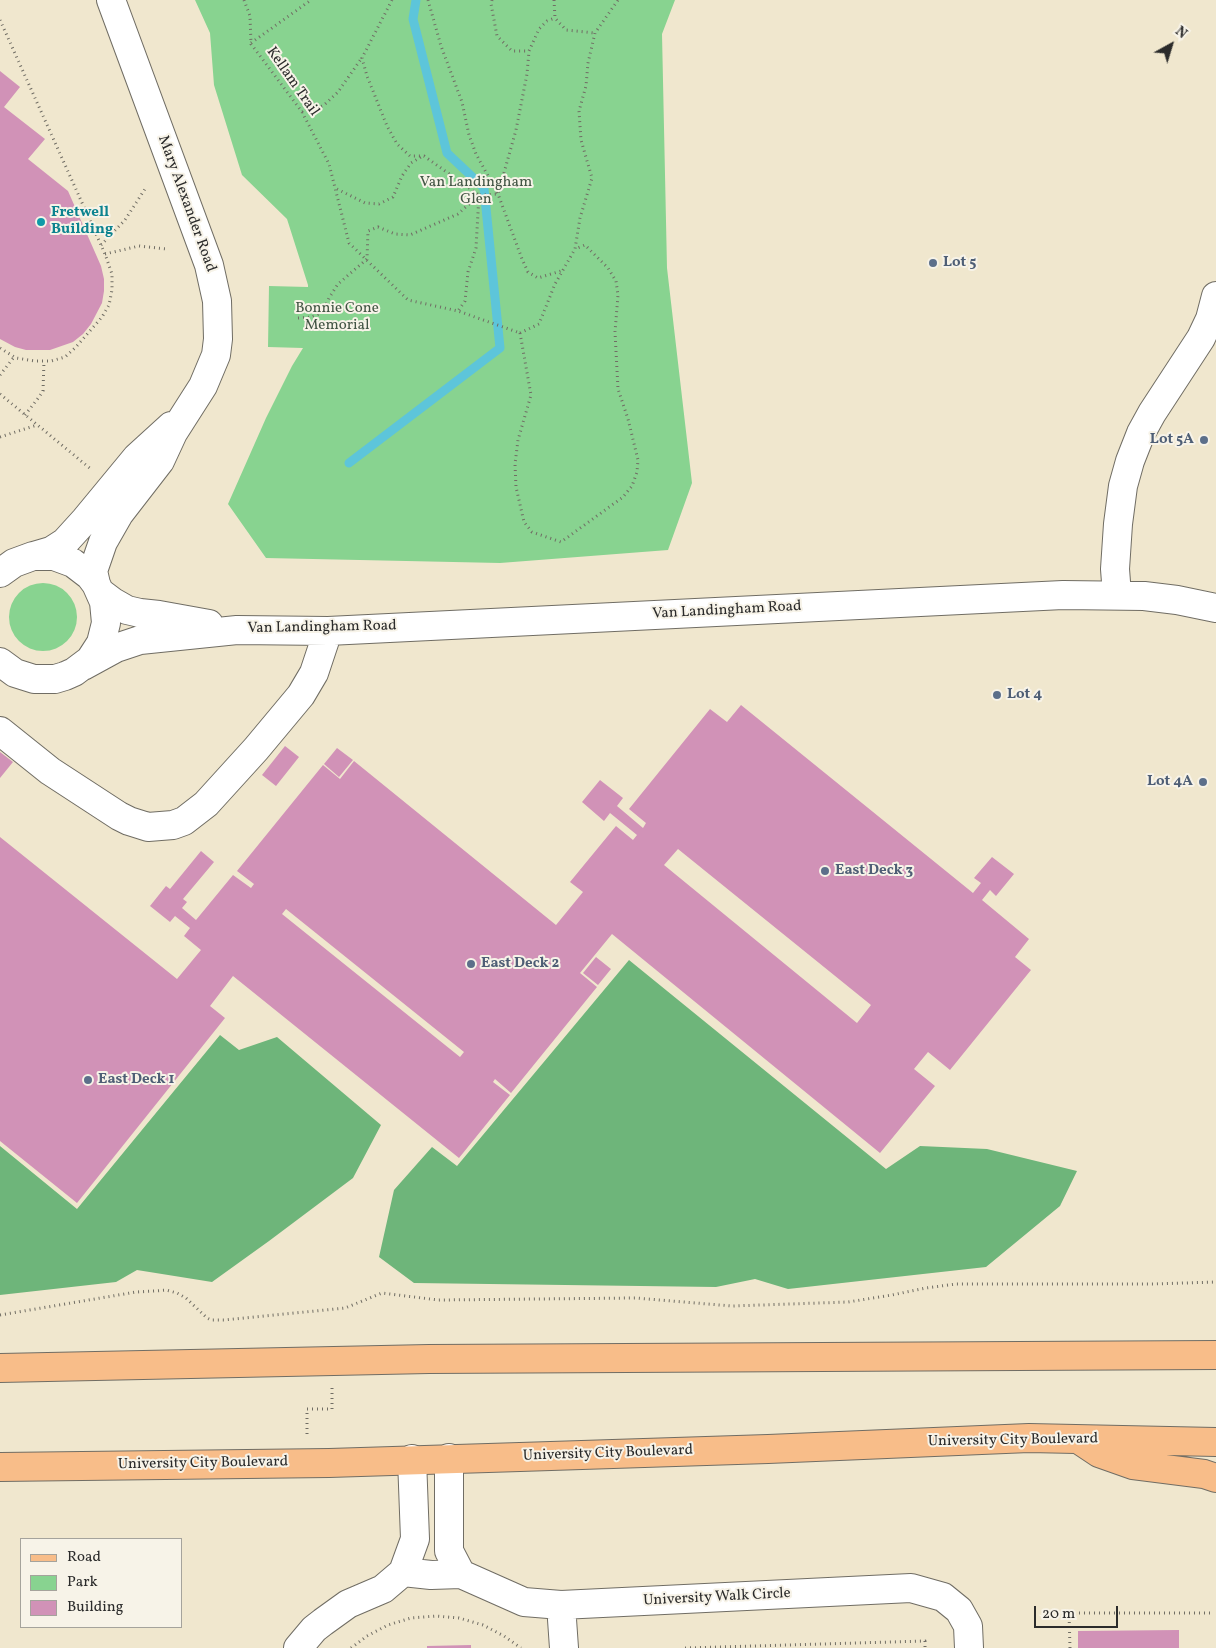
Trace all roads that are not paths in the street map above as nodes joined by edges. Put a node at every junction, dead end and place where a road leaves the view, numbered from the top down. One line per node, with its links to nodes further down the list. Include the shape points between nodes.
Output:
1 (111, 0): 3 (street, Mary Alexander Road, via 214,282 218,320 216,355 203,386)
2 (1216, 296): 7 (street, via 1201,338 1152,413 1130,461 1117,530)
3 (188, 408): 4 (street, Mary Alexander Road, via 132,462 65,542 51,552); 6 (street, Mary Alexander Road, via 160,460 112,525 94,567)
4 (33, 556): 5 (street, Mary Alexander Road); 6 (street, Mary Alexander Road, via 54,556 73,563 86,572)
5 (0, 573)
6 (98, 588): 9 (street, Van Landingham Road, via 127,610); 12 (street, Mary Alexander Road, via 106,612 104,633 96,651)
7 (1117, 595): 8 (street, Van Landingham Road, via 1177,600); 10 (street, Van Landingham Road)
8 (1216, 608)
9 (237, 630): 10 (street, Van Landingham Road); 12 (street, Van Landingham Road, via 140,640 116,648)
10 (328, 631): 14 (street, via 314,673 301,695 206,804 184,821 173,825 148,827 129,822 50,771)
11 (0, 662): 13 (street, Mary Alexander Road)
12 (83, 666): 13 (street, Mary Alexander Road, via 55,679)
13 (12, 674)
14 (0, 731)
15 (1216, 1355): 16 (main road, via 429,1359)
16 (0, 1368)
17 (1078, 1439): 18 (main road, University City Boulevard); 19 (main road, University City Boulevard); 22 (main road, via 1099,1453 1133,1465)
18 (1216, 1442)
19 (449, 1458): 20 (main road, University City Boulevard); 23 (street)
20 (412, 1459): 21 (main road, University City Boulevard); 24 (street, via 415,1539)
21 (0, 1467)
22 (1216, 1478)
23 (455, 1563): 24 (street, via 431,1575); 25 (street, University Walk Circle, via 524,1602)
24 (403, 1572): 26 (street, via 383,1589 348,1604 314,1628)
25 (561, 1606): 27 (street); 28 (street, University Walk Circle, via 911,1588 943,1597 959,1610 968,1626)
26 (298, 1648)
27 (564, 1648)
28 (969, 1648)

